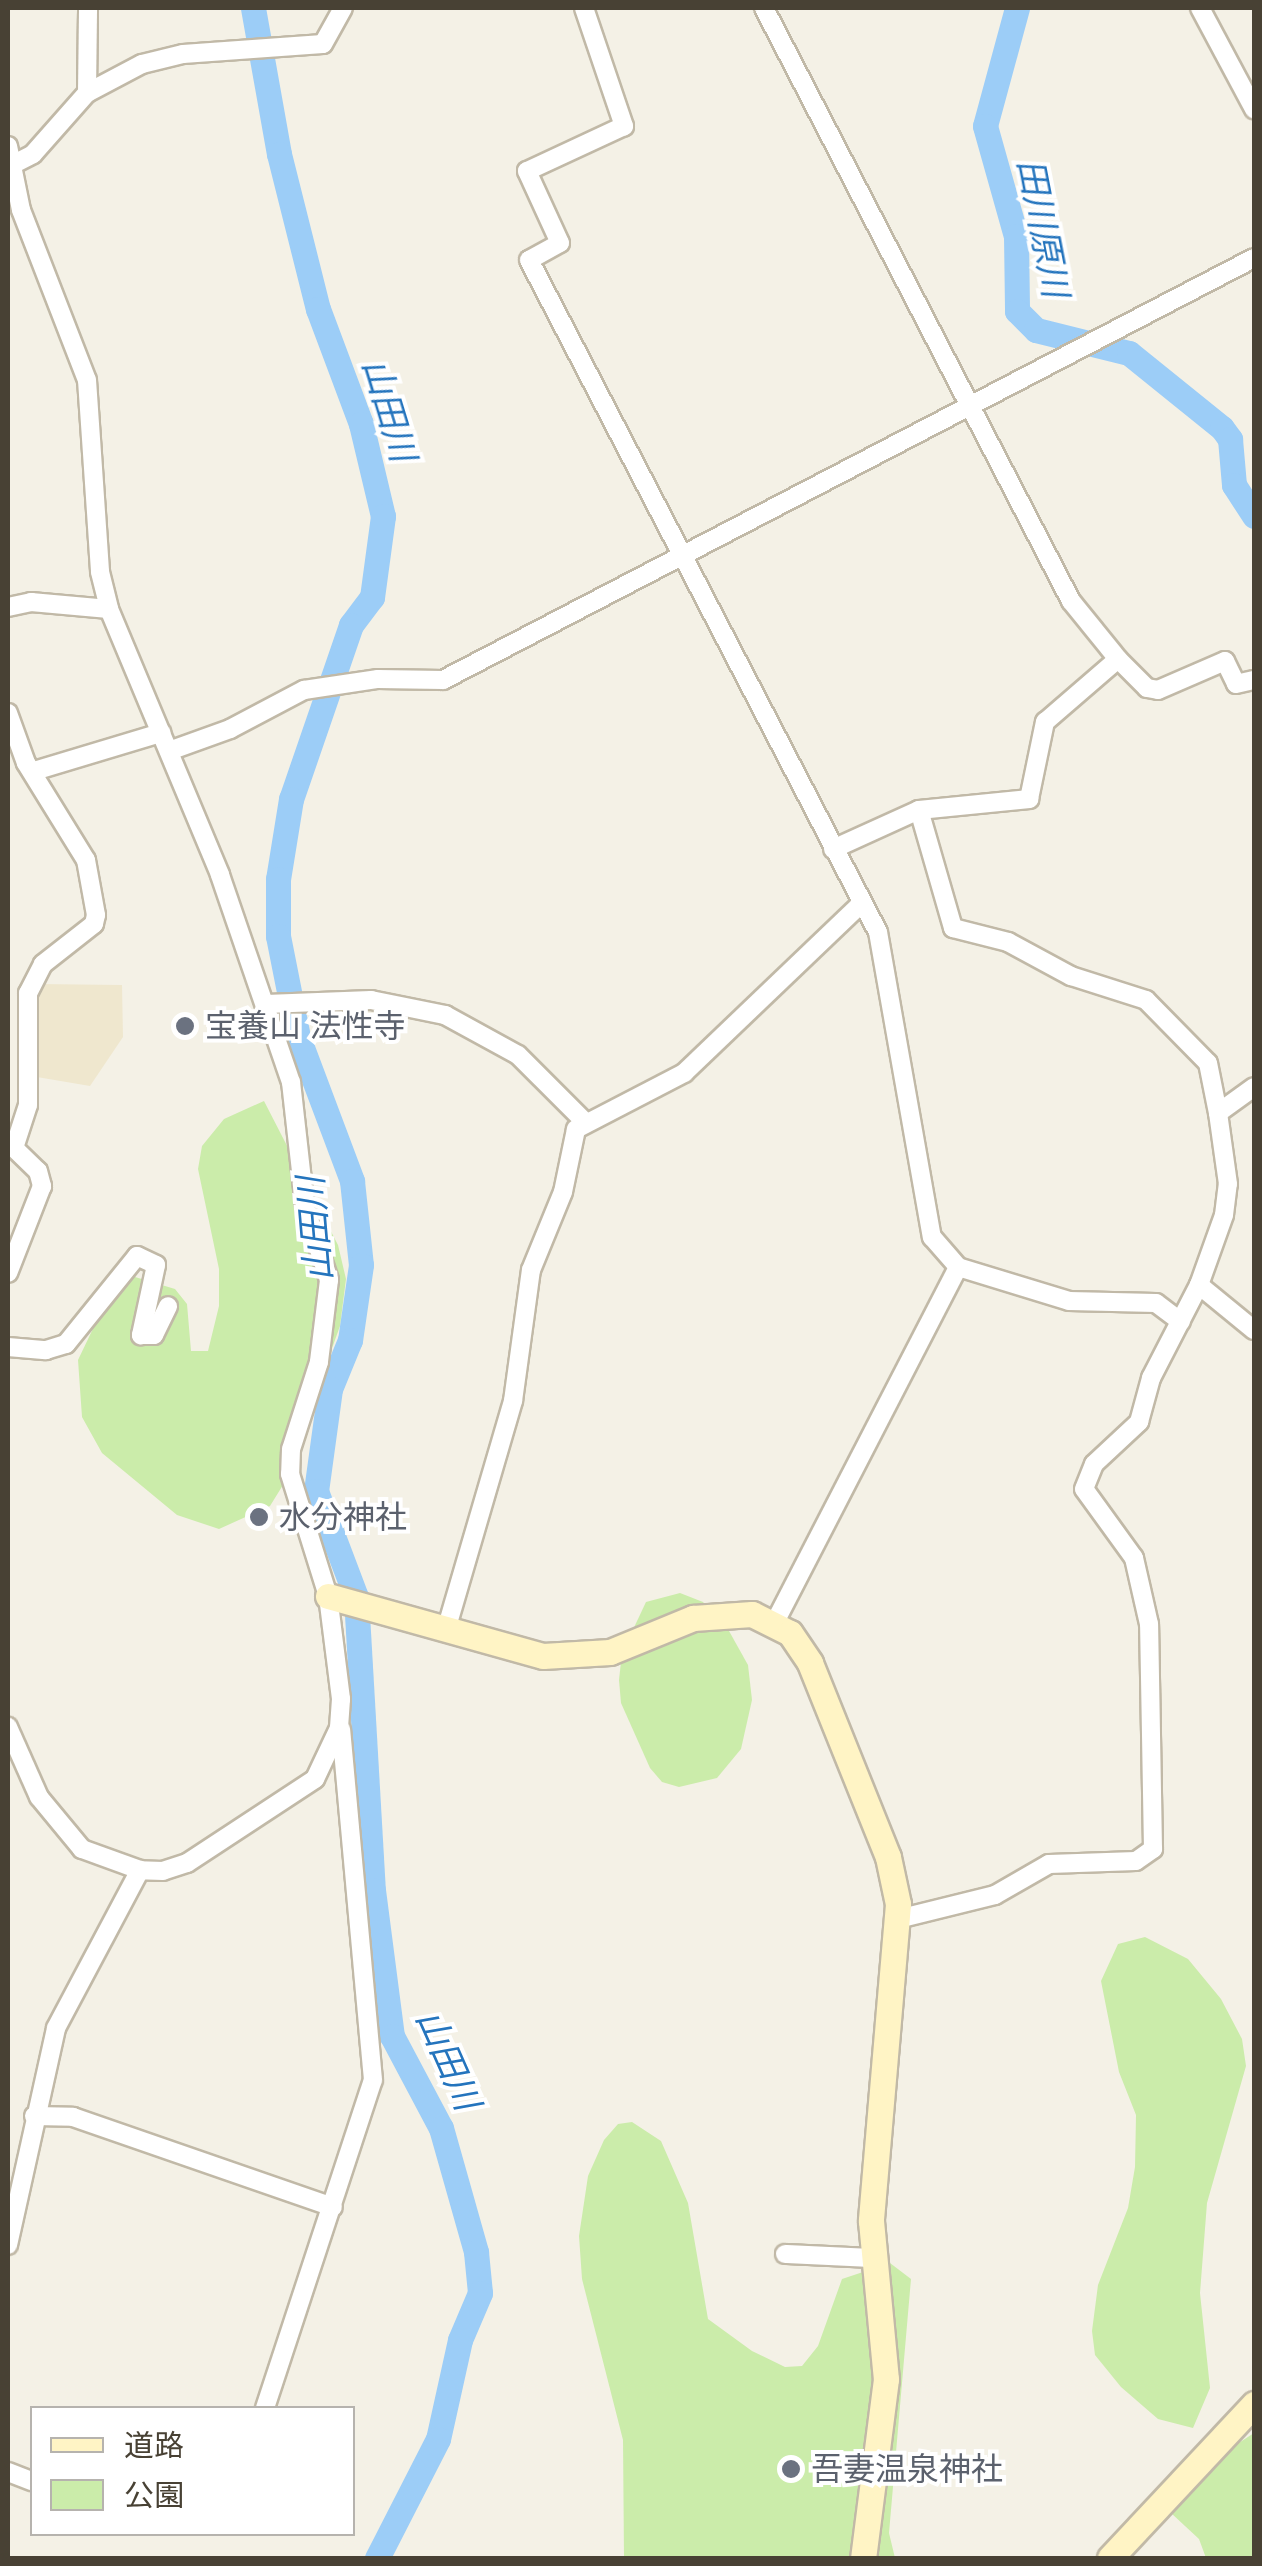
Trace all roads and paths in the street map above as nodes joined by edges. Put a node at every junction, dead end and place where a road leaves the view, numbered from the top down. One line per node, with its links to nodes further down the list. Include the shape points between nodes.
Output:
1 (88, 8): 6 (street)
2 (342, 8): 6 (street, via 328,40 183,54 142,64)
3 (584, 8): 12 (street, via 624,126 527,171 560,244 529,260)
4 (764, 8): 11 (street)
5 (1200, 8): 7 (street)
6 (87, 93): 9 (street)
7 (1254, 109)
8 (8, 146): 9 (street)
9 (12, 166): 14 (street, via 21,210 87,380 100,572)
10 (1254, 258): 11 (street)
11 (971, 406): 12 (street); 15 (street, via 1072,601)
12 (684, 557): 18 (street, via 444,680 318,688); 21 (street)
13 (8, 607): 14 (street, via 31,602)
14 (109, 609): 18 (street)
15 (1118, 658): 16 (street, via 1147,688 1158,690 1225,661 1236,684); 20 (street, via 1044,722 1029,799)
16 (1254, 680)
17 (8, 713): 19 (street)
18 (165, 742): 19 (street); 23 (street)
19 (23, 768): 28 (street, via 86,860 96,915 94,924 42,964 28,993 28,1105 14,1148 38,1171 42,1186)
20 (919, 810): 21 (street); 25 (street, via 947,921 960,931 1008,942 1071,976 1146,1000 1208,1063)
21 (834, 849): 22 (street)
22 (862, 903): 26 (street, via 684,1073 614,1112); 27 (street, via 878,932 932,1237)
23 (271, 1003): 26 (street, via 406,1004 490,1034); 34 (street, via 292,1082 305,1207 329,1280 319,1362 291,1449 290,1474)
24 (1254, 1087): 25 (street)
25 (1218, 1112): 29 (street, via 1228,1184)
26 (583, 1120): 36 (street, via 530,1270 513,1401)
27 (958, 1267): 31 (street, via 1069,1300 1156,1303); 35 (street)
28 (8, 1272)
29 (1199, 1285): 31 (street); 32 (street)
30 (168, 1306): 33 (street, via 154,1335 141,1335 156,1266 138,1256 66,1344)
31 (1181, 1322): 40 (street, via 1152,1378 1139,1422 1094,1464 1084,1490 1134,1558 1149,1624 1153,1849 1136,1861 1049,1864 995,1895)
32 (1254, 1330)
33 (8, 1347)
34 (333, 1597): 36 (street); 38 (street)
35 (775, 1622): 36 (street, via 713,1614 610,1652 574,1656 512,1651); 40 (street, via 803,1650 831,1707 893,1872)
36 (446, 1630)
37 (8, 1727): 39 (street, via 40,1797 82,1849)
38 (340, 1728): 39 (street, via 323,1768 303,1791 187,1863); 42 (street, via 375,2065)
39 (140, 1870): 41 (street, via 56,2028)
40 (898, 1918): 45 (street)
41 (34, 2116): 42 (street, via 74,2116); 43 (street)
42 (332, 2206): 47 (street)
43 (8, 2245)
44 (785, 2254): 45 (street)
45 (873, 2258): 48 (street, via 886,2378)
46 (1254, 2404): 49 (street)
47 (266, 2406)
48 (863, 2558)
49 (1110, 2558)

